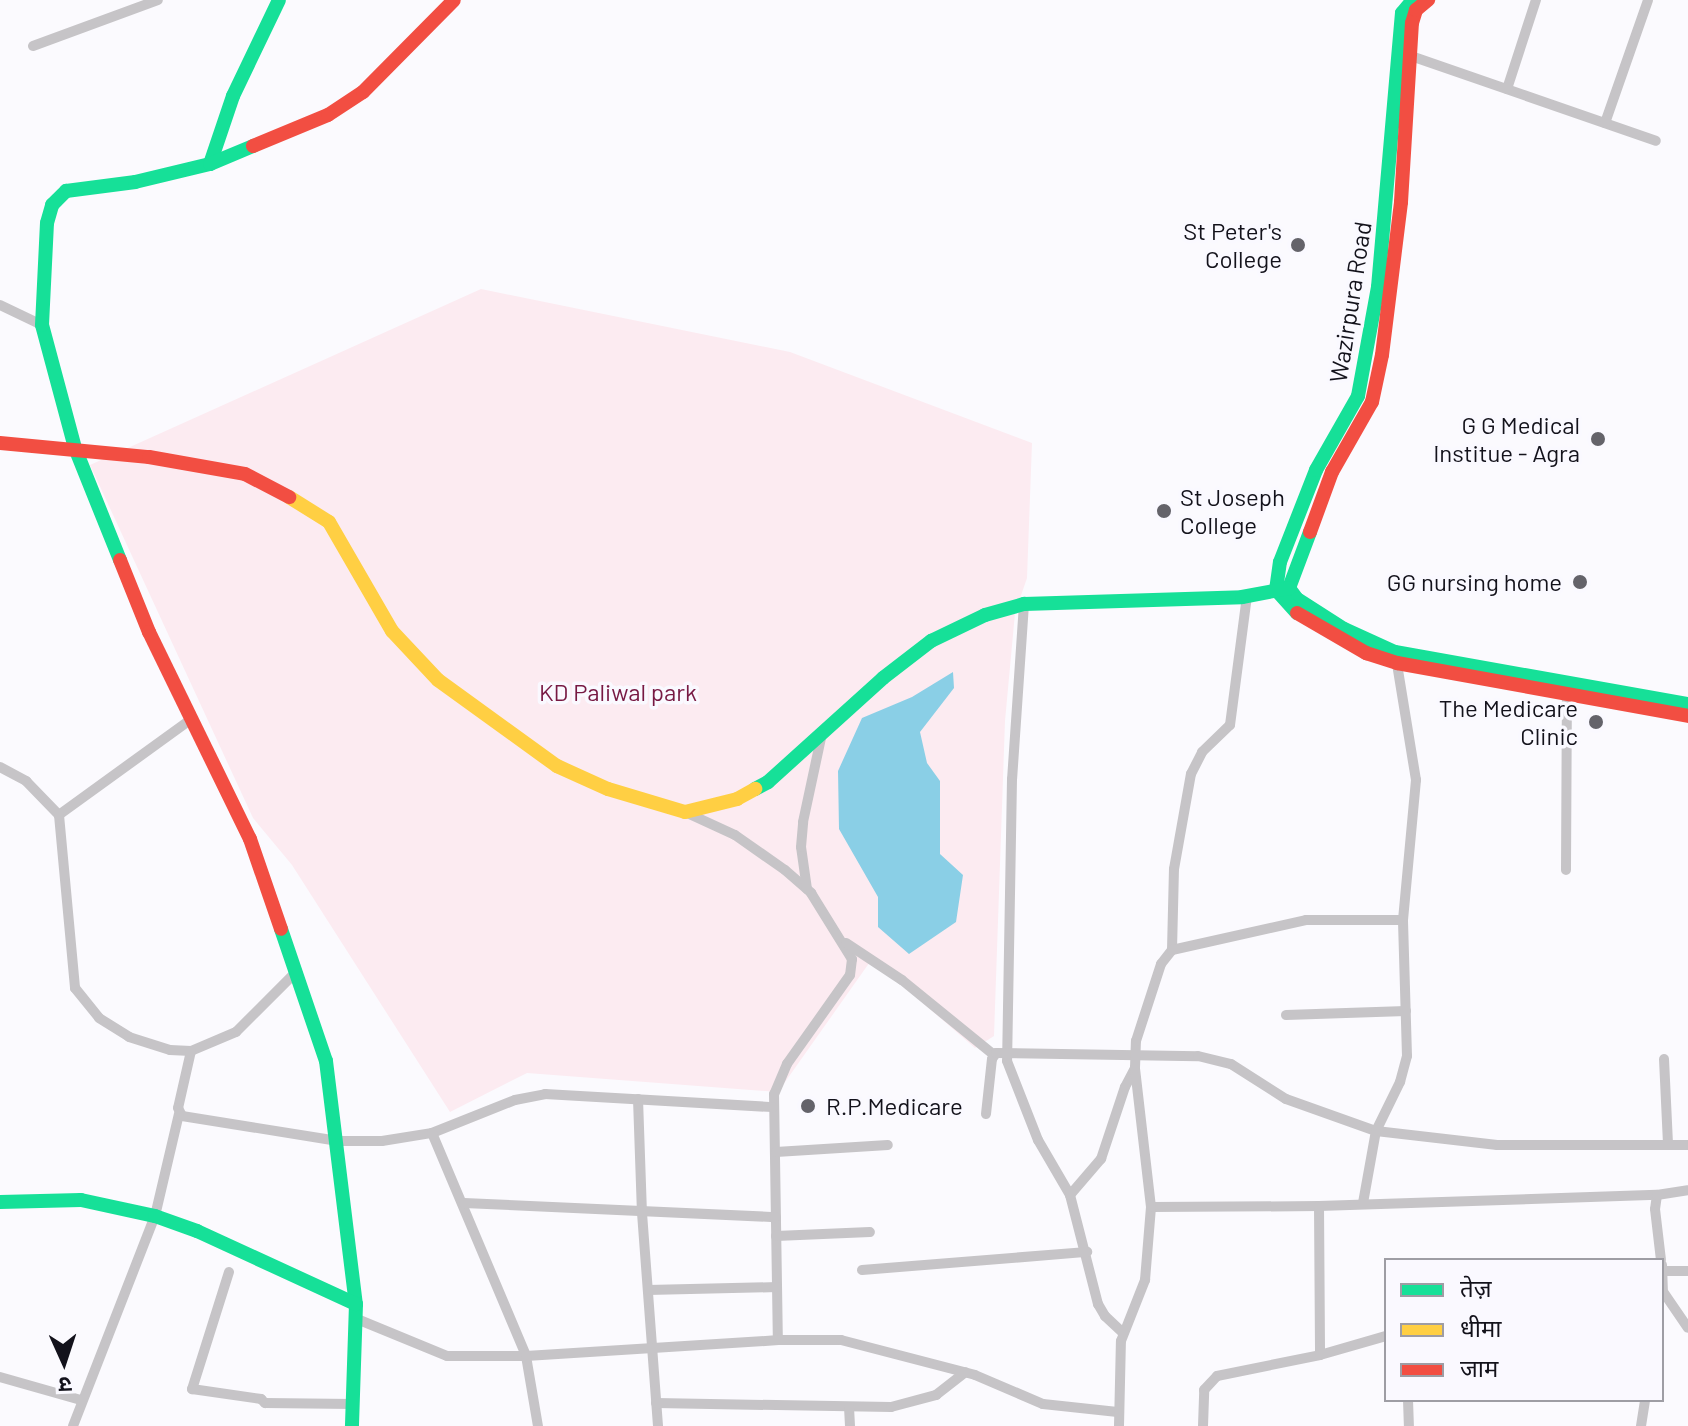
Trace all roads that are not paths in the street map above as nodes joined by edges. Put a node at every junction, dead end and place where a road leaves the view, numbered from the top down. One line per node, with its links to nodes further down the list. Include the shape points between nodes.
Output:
1 (158, 0): 8 (street)
2 (279, 0): 13 (main road, via 233,96)
3 (454, 0): 13 (main road, via 347,105)
4 (1413, 0): 18 (main road, Wazirpura Road, via 1402,13 1378,287 1358,396 1316,470 1280,562)
5 (1426, 0): 9 (main road, Wazirpura Road, via 1412,23)
6 (1536, 0): 10 (street)
7 (1648, 0): 11 (street)
8 (33, 46)
9 (1411, 56): 10 (street); 18 (main road, Wazirpura Road, via 1401,202 1372,402 1332,472)
10 (1507, 89): 11 (street)
11 (1605, 123): 12 (street)
12 (1656, 141)
13 (210, 164): 15 (main road, via 58,196 47,223)
14 (0, 305): 15 (street)
15 (42, 325): 17 (main road)
16 (0, 443): 17 (main road)
17 (75, 448): 25 (main road); 28 (main road, via 245,474 291,498 329,522 392,631 438,680 557,766 608,789)
18 (1282, 589): 19 (main road); 21 (main road)
19 (1247, 596): 20 (main road); 34 (street, via 1230,725 1202,752 1191,774 1174,869)
20 (1024, 604): 26 (main road, via 985,615 931,641); 39 (street, via 1012,779)
21 (1396, 658): 22 (main road); 32 (street, via 1416,780)
22 (1566, 691): 23 (main road); 24 (main road); 30 (street)
23 (1688, 704)
24 (1688, 716)
25 (190, 720): 29 (street); 35 (main road, via 250,839)
26 (822, 733): 28 (main road, via 768,782 737,799); 31 (street, via 803,822)
27 (0, 767): 29 (street, via 26,781)
28 (685, 812): 31 (street, via 735,835)
29 (59, 815): 38 (street, via 75,988 82,1002 129,1037)
30 (1566, 870)
31 (807, 889): 33 (street)
32 (1403, 920): 34 (street, via 1306,920); 36 (street)
33 (845, 943): 40 (street, via 902,980); 44 (street, via 852,959 850,975 787,1064)
34 (1172, 950): 42 (street, via 1161,964 1144,1011)
35 (296, 972): 38 (street, via 236,1032); 49 (main road, via 326,1061)
36 (1406, 1011): 37 (street); 47 (street, via 1405,1065)
37 (1286, 1015)
38 (191, 1051): 45 (street)
39 (1006, 1052): 40 (street); 42 (street); 55 (street, via 1029,1119)
40 (994, 1055): 46 (street)
41 (1664, 1059): 51 (street)
42 (1135, 1063): 47 (street, via 1198,1056 1219,1060 1299,1105); 55 (street, via 1101,1159); 61 (street)
43 (638, 1099): 44 (street); 48 (street, via 534,1095); 62 (street)
44 (773, 1107): 53 (street)
45 (179, 1114): 49 (street); 63 (street)
46 (986, 1114)
47 (1376, 1131): 51 (street, via 1497,1145); 59 (street)
48 (432, 1133): 49 (street); 58 (street)
49 (338, 1141): 76 (main road)
50 (888, 1145): 53 (street)
51 (1668, 1145): 52 (street)
52 (1688, 1145)
53 (776, 1152): 64 (street)
54 (1688, 1190): 56 (street)
55 (1070, 1195): 67 (street)
56 (1657, 1195): 59 (street); 68 (street)
57 (0, 1202): 63 (main road, via 81,1200)
58 (464, 1203): 62 (street); 83 (street)
59 (1363, 1203): 60 (street)
60 (1319, 1206): 61 (street); 82 (street)
61 (1151, 1207): 78 (street, via 1145,1280)
62 (642, 1213): 64 (street); 74 (street)
63 (155, 1216): 76 (main road, via 197,1231); 86 (street)
64 (776, 1217): 66 (street)
65 (870, 1232): 66 (street)
66 (776, 1236): 73 (street)
67 (1087, 1252): 69 (street); 78 (street, via 1101,1310)
68 (1661, 1258)
69 (862, 1270)
70 (1664, 1271): 71 (street)
71 (1688, 1271)
72 (229, 1272): 90 (street, via 192,1389 265,1403)
73 (777, 1287): 74 (street); 80 (street)
74 (648, 1290): 81 (street)
75 (1664, 1299): 77 (street)
76 (356, 1311): 83 (street, via 447,1356); 90 (main road)
77 (1688, 1328)
78 (1123, 1333): 92 (street)
79 (1384, 1337): 82 (street)
80 (778, 1340): 81 (street); 84 (street, via 850,1342)
81 (652, 1347): 83 (street); 89 (street)
82 (1320, 1355): 99 (street, via 1226,1372 1211,1380 1204,1390)
83 (526, 1356): 95 (street)
84 (965, 1372): 91 (street, via 919,1401); 92 (street, via 1043,1404)
85 (0, 1377): 86 (street)
86 (81, 1400): 93 (street)
87 (1408, 1402): 100 (street)
88 (1645, 1402): 101 (street)
89 (656, 1403): 91 (street); 96 (street)
90 (353, 1404): 94 (main road)
91 (849, 1407): 97 (street)
92 (1118, 1412): 98 (street)
93 (73, 1426)
94 (352, 1426)
95 (538, 1426)
96 (658, 1426)
97 (850, 1426)
98 (1119, 1426)
99 (1203, 1426)
100 (1409, 1426)
101 (1641, 1426)

